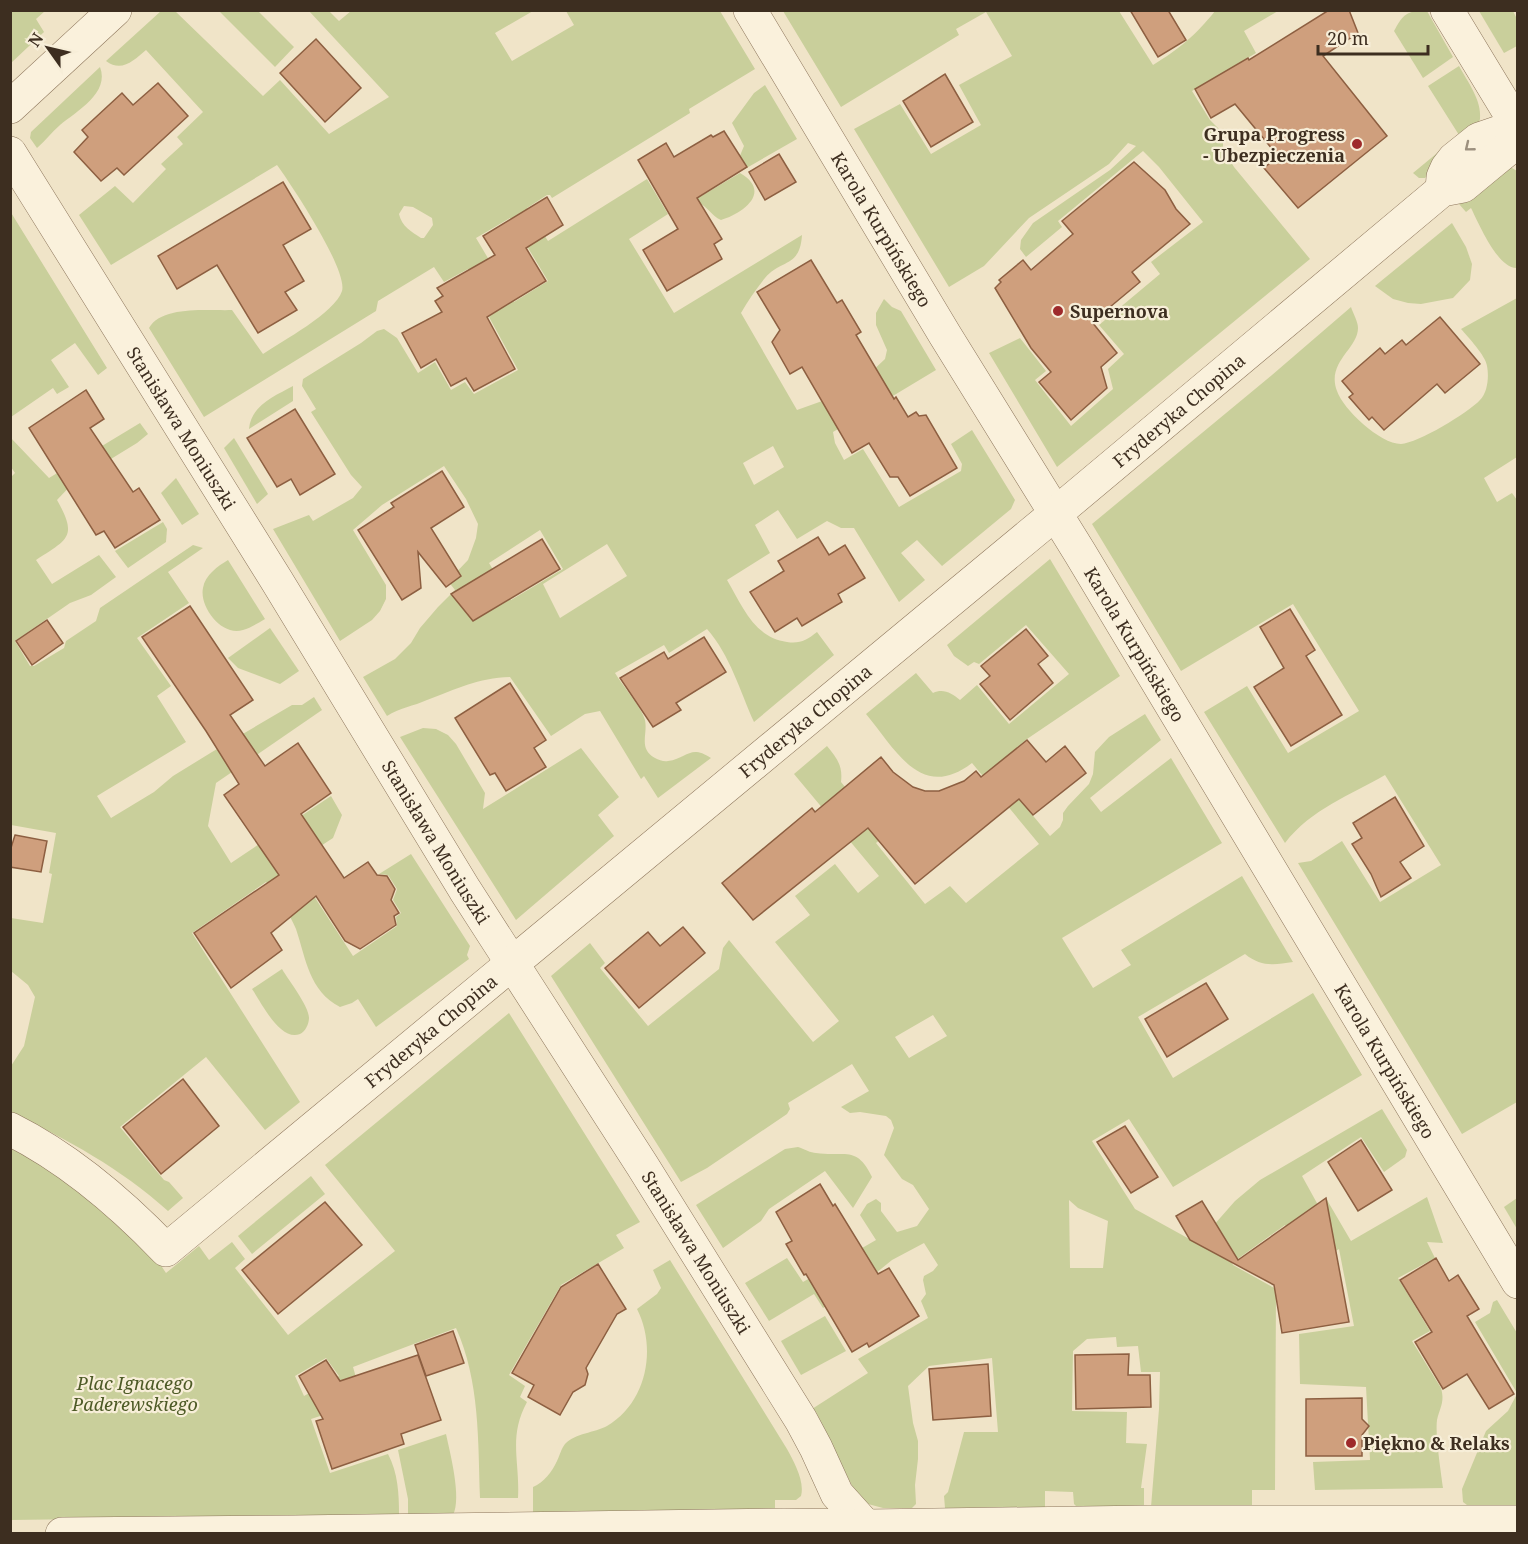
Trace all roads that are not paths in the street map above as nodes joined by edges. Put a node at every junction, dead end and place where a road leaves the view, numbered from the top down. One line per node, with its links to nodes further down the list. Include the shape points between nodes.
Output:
1 (115, 10): 4 (street)
2 (750, 10): 7 (street, Karola Kurpińskiego)
3 (1447, 10): 5 (street)
4 (10, 107)
5 (1517, 127): 7 (street, Fryderyka Chopina, via 1508,149 1463,186 1442,190)
6 (10, 153): 8 (street, Stanisława Moniuszki)
7 (1055, 514): 8 (street, Fryderyka Chopina); 10 (street, Karola Kurpińskiego)
8 (513, 963): 9 (street, Fryderyka Chopina, via 166,1250 97,1184 48,1149); 12 (street, Stanisława Moniuszki, via 801,1420 837,1494)
9 (10, 1129)
10 (1518, 1282)
11 (1518, 1522): 12 (street, via 1148,1522)
12 (870, 1530): 13 (street, via 784,1525)
13 (62, 1533)

